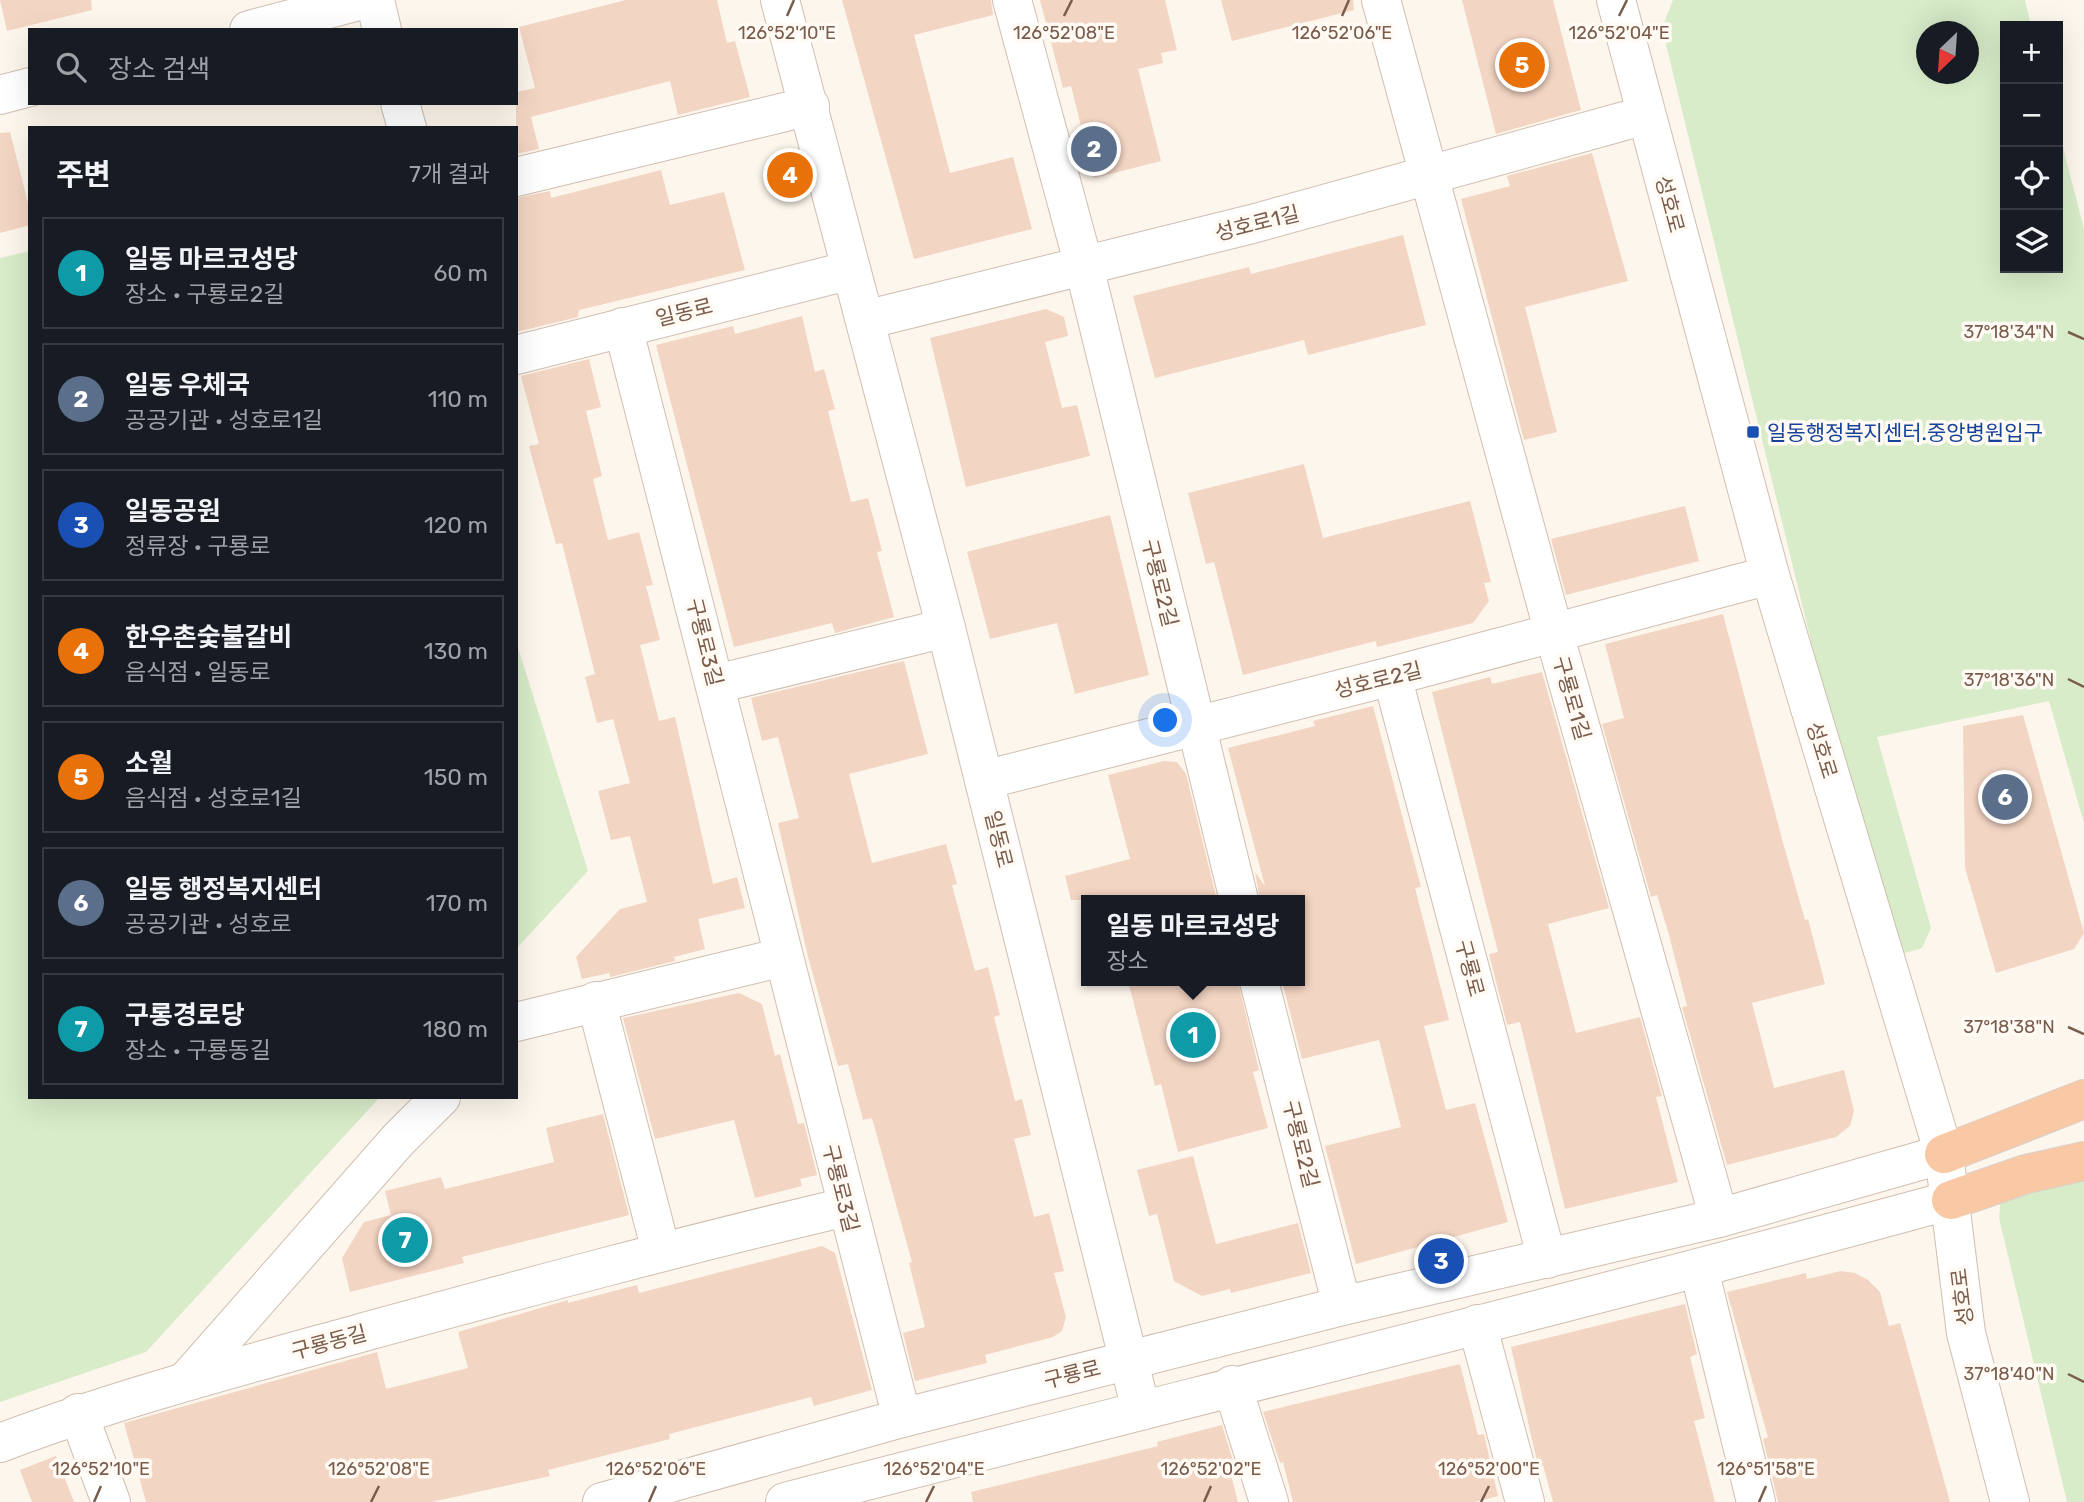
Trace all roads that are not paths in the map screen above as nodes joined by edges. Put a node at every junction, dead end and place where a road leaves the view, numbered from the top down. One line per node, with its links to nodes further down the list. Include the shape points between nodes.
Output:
1 (363, 0): 7 (street)
2 (375, 0): 8 (street)
3 (780, 0): 12 (street, 일동로)
4 (1012, 0): 17 (street)
5 (1381, 0): 16 (street)
6 (1616, 0): 13 (street, 성호로)
7 (257, 28)
8 (382, 28)
9 (28, 87): 10 (street)
10 (0, 94)
11 (401, 105): 14 (street)
12 (810, 106): 15 (street); 18 (street, 일동로)
13 (1646, 115): 16 (street, 성호로1길); 22 (street, 성호로)
14 (406, 126)
15 (518, 177)
16 (1429, 177): 17 (street, 성호로1길); 24 (street, 구룡로1길)
17 (1084, 266): 19 (street, 성호로1길); 27 (street, 구룡로2길)
18 (851, 270): 19 (street, 일동로); 20 (street, 일동로)
19 (865, 320): 23 (street, 일동로)
20 (623, 327): 21 (street, 일동로); 26 (street, 구룡로3길)
21 (518, 354)
22 (1770, 575): 24 (street, 성호로2길); 36 (street, 성호로)
23 (946, 628): 26 (street); 28 (street, 일동로)
24 (1554, 633): 25 (street, 성호로2길); 40 (street, 구룡로1길)
25 (1392, 676): 27 (street, 성호로2길); 42 (street, 구룡로)
26 (716, 684): 30 (street, 구룡로3길)
27 (1194, 725): 28 (street, 성호로2길); 29 (street, 구룡로2길)
28 (985, 780): 46 (street, 일동로)
29 (1238, 895)
30 (782, 957): 32 (street); 39 (street, 구룡로3길)
31 (1260, 986): 44 (street, 구룡로2길)
32 (596, 1001): 33 (street); 41 (street)
33 (518, 1022)
34 (439, 1099): 47 (street)
35 (2084, 1099): 36 (highway)
36 (1944, 1154): 38 (street, 성호로); 40 (street, 구룡로)
37 (2084, 1161): 38 (highway, via 2026,1174)
38 (1951, 1200): 43 (street); 59 (street, 성호로, via 1966,1333)
39 (846, 1207): 41 (street, 구룡동길); 51 (street, 구룡로3길)
40 (1719, 1218): 42 (street, 구룡로)
41 (661, 1251): 47 (street, 구룡동길)
42 (1547, 1259): 44 (street, 구룡로)
43 (1699, 1269): 45 (street); 58 (street)
44 (1342, 1307): 46 (street, 구룡로)
45 (1477, 1324): 48 (street); 53 (street)
46 (1130, 1359): 49 (street, 일동로); 51 (street, 구룡로)
47 (186, 1381): 50 (street, 구룡동길)
48 (1232, 1385): 49 (street); 57 (street)
49 (1141, 1410): 56 (street)
50 (78, 1413): 52 (street, 구룡동길); 54 (street)
51 (902, 1418): 55 (street, 구룡로)
52 (0, 1443)
53 (1517, 1499)
54 (111, 1502)
55 (601, 1502)
56 (785, 1502)
57 (1269, 1502)
58 (1756, 1502)
59 (2010, 1502)

